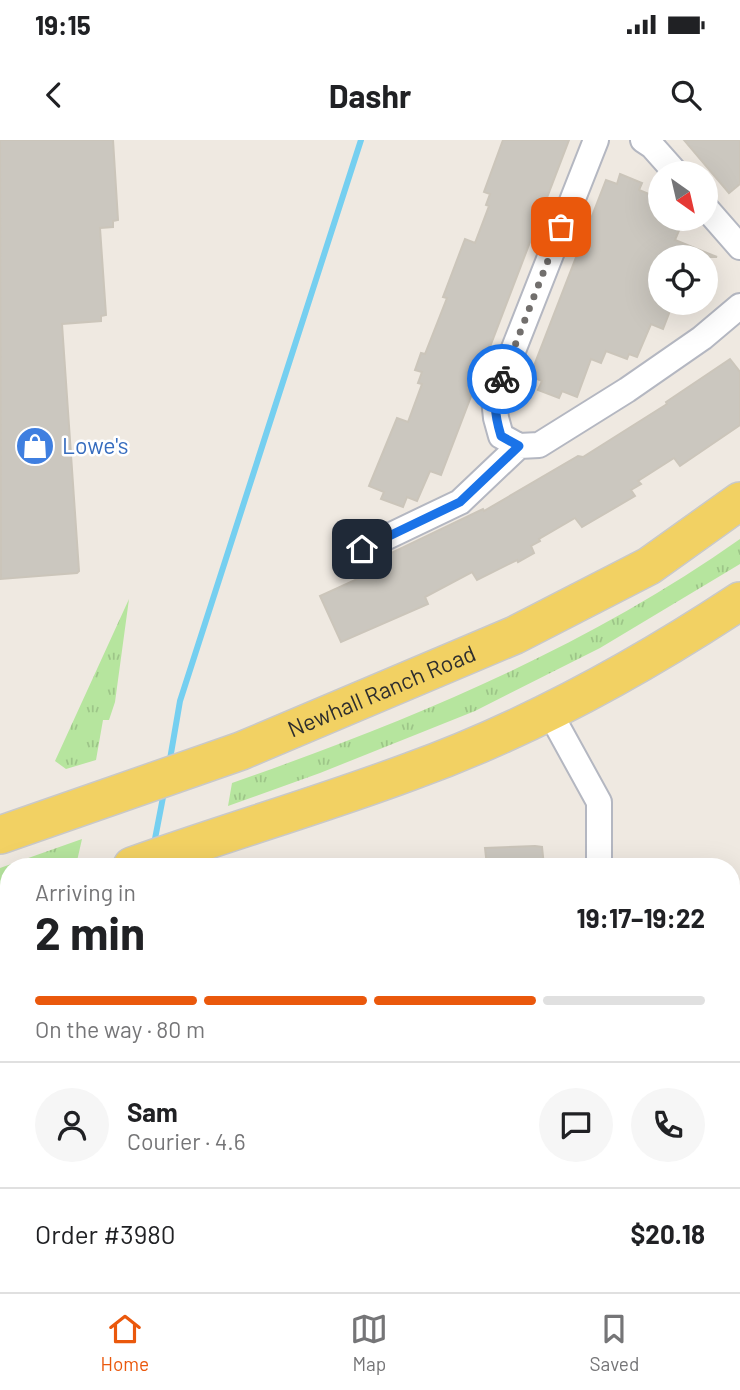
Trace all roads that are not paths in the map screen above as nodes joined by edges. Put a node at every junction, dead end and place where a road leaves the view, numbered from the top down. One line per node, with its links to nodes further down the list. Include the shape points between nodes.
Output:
1 (596, 140): 7 (street, via 494,399 501,436)
2 (643, 140): 3 (street)
3 (665, 161)
4 (718, 222): 5 (street)
5 (740, 247)
6 (740, 306): 7 (street, via 627,390 539,445)
7 (519, 446): 9 (street, via 460,502)
8 (740, 501): 12 (main road, Newhall Ranch Road, via 649,566 515,635 241,751)
9 (362, 549)
10 (740, 601): 11 (main road)
11 (550, 713): 13 (main road, via 411,772); 14 (street, via 598,802)
12 (0, 835)
13 (154, 858)
14 (599, 858)

